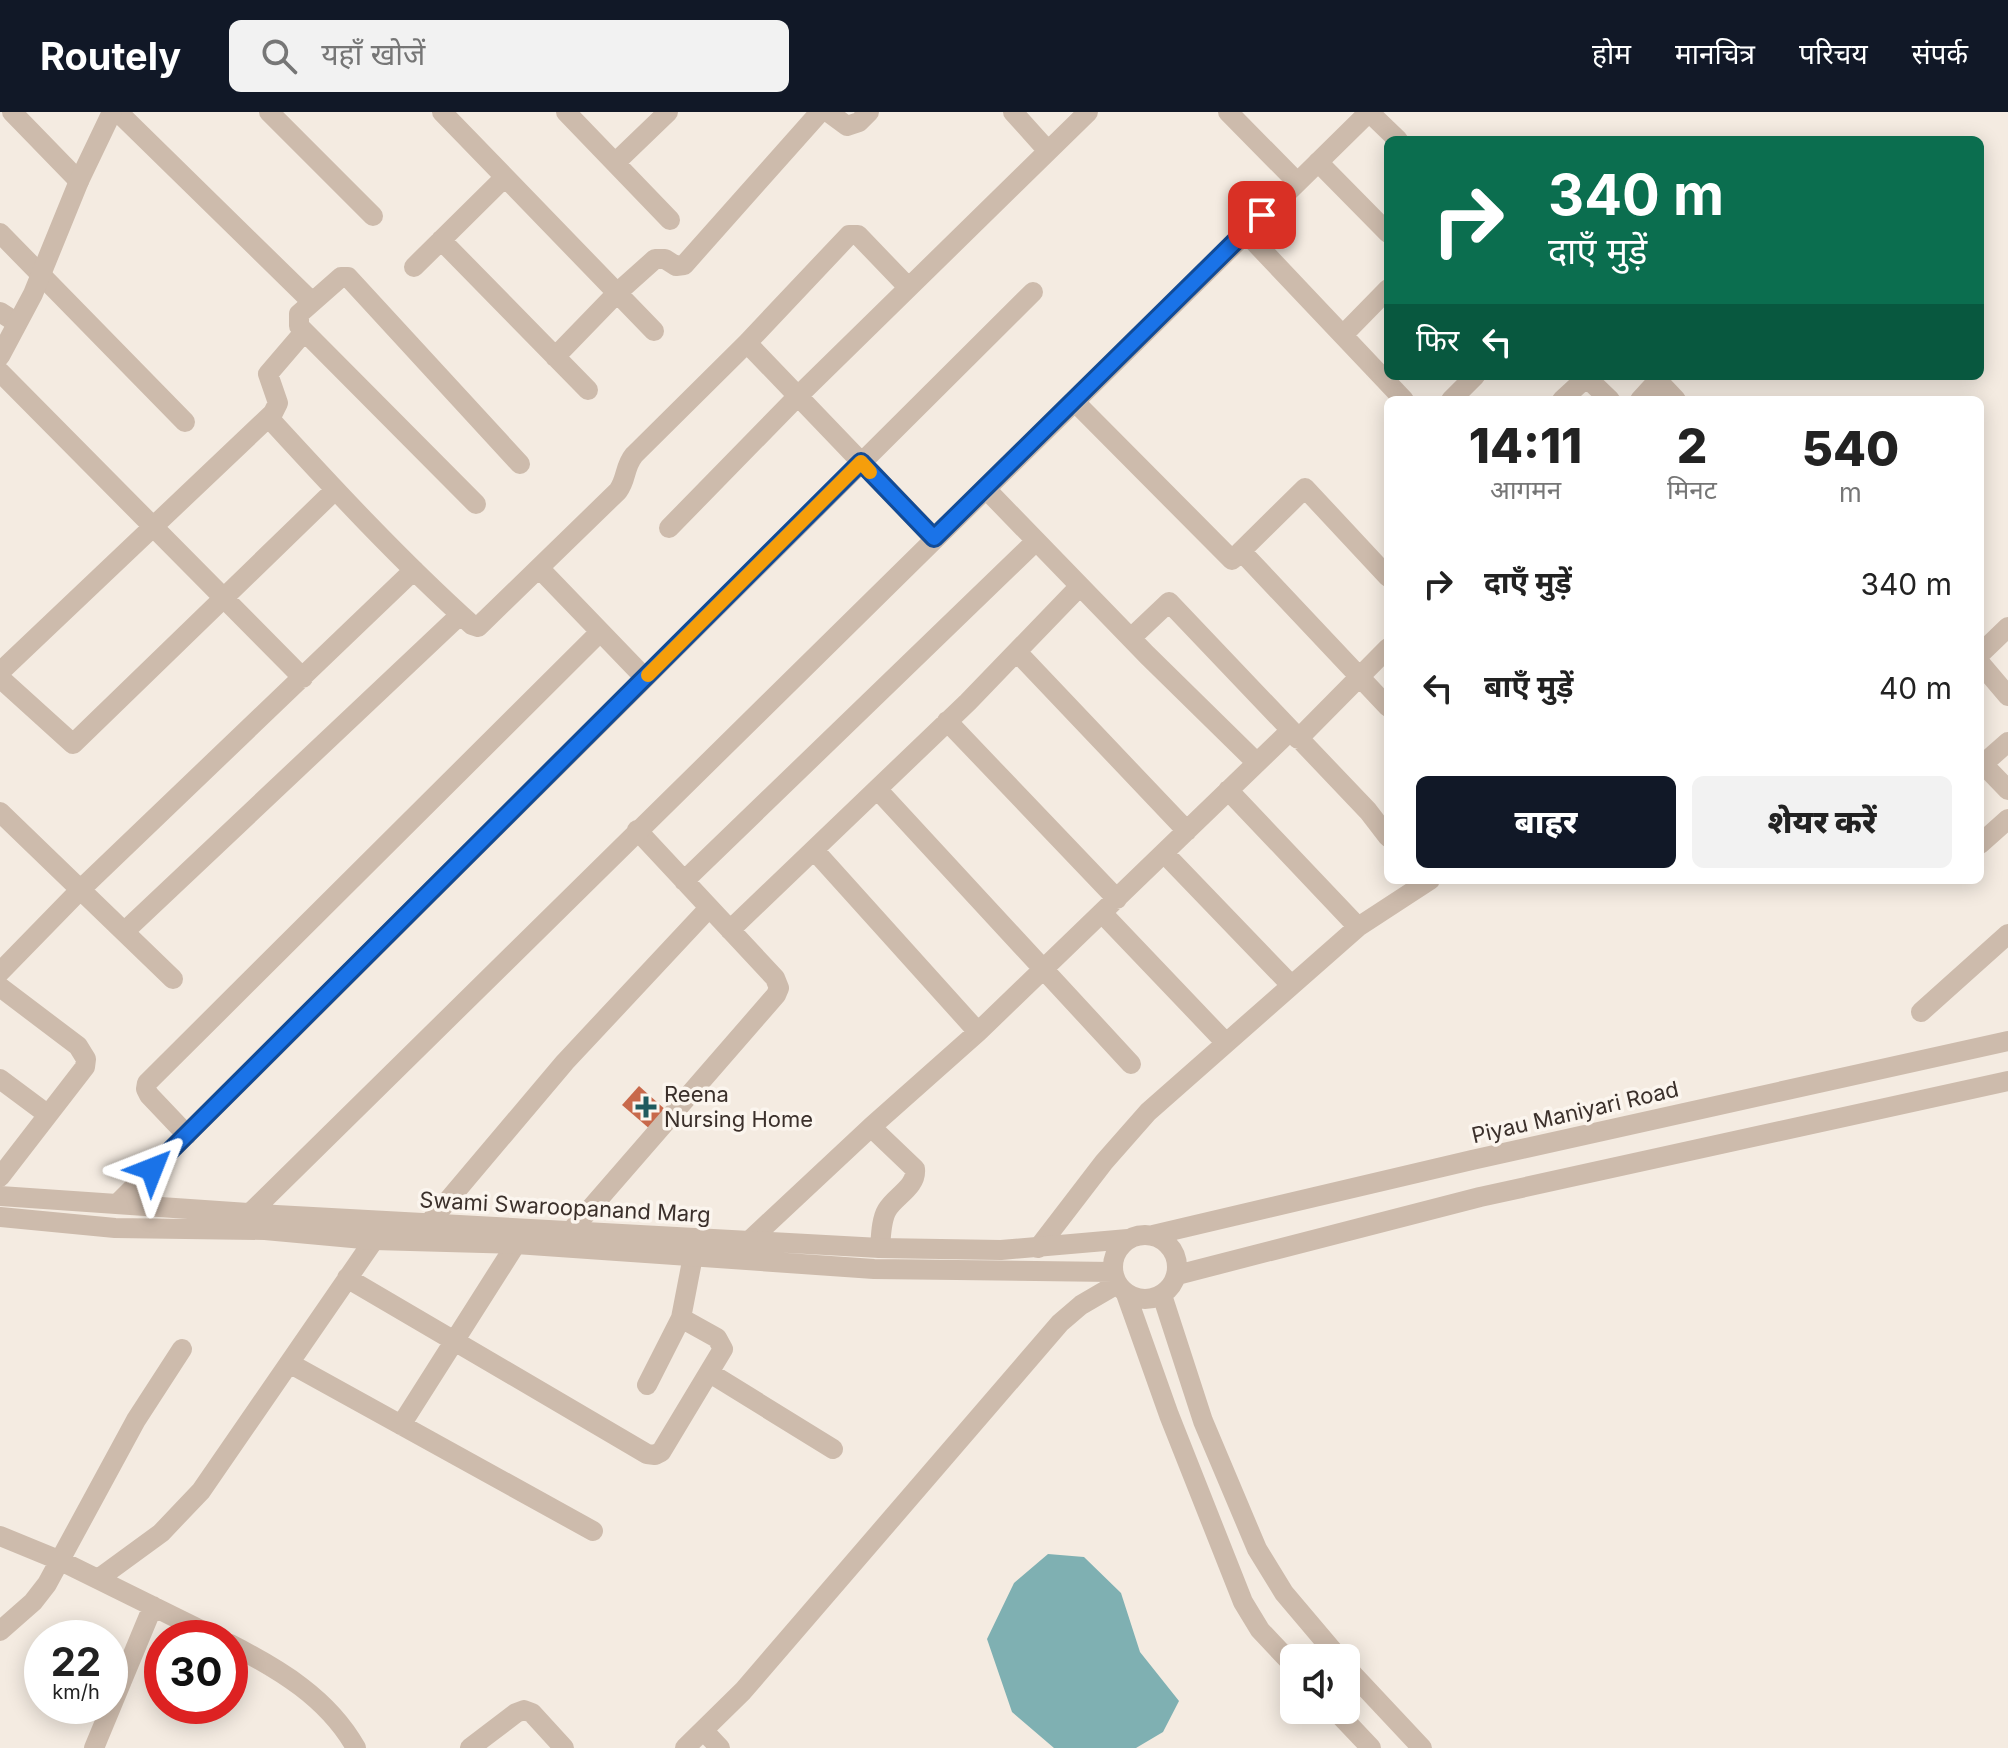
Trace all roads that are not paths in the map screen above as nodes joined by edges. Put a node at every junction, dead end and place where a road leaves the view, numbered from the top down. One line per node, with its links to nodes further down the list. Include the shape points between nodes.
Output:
1 (12, 112): 19 (street)
2 (115, 112): 19 (street); 33 (street)
3 (269, 112): 21 (street)
4 (442, 112): 18 (street)
5 (566, 112): 17 (street)
6 (668, 112): 17 (street)
7 (820, 112): 31 (street, via 684,265 655,259)
8 (828, 112): 9 (street, via 847,126)
9 (869, 112)
10 (1013, 112): 15 (street)
11 (1088, 112): 15 (street)
12 (1228, 112): 20 (street)
13 (1369, 112): 14 (street); 16 (street)
14 (1394, 136)
15 (1048, 151): 29 (street)
16 (1318, 162): 20 (street); 23 (street)
17 (615, 163): 22 (street)
18 (505, 177): 26 (street); 31 (street)
19 (79, 181): 28 (street)
20 (1297, 182): 24 (street)
21 (373, 216)
22 (670, 220)
23 (1384, 229)
24 (1245, 232): 37 (street); 53 (street)
25 (0, 233): 28 (street)
26 (441, 240): 27 (street); 40 (street)
27 (414, 267)
28 (42, 275): 34 (street); 55 (street)
29 (908, 287): 38 (street, via 866,241 849,235); 52 (street)
30 (1033, 292): 56 (street)
31 (617, 293): 35 (street); 40 (street)
32 (1384, 293): 37 (street)
33 (312, 302): 36 (street, via 297,321); 57 (street, via 348,277)
34 (8, 318): 39 (street)
35 (654, 331)
36 (304, 332): 54 (street, via 268,374 278,403); 60 (street)
37 (1343, 335): 42 (street)
38 (747, 343): 52 (street); 66 (street, via 634,455 618,491)
39 (0, 356)
40 (555, 357): 47 (street)
41 (0, 372): 61 (street)
42 (1384, 374)
43 (1471, 380): 48 (street)
44 (1583, 380): 49 (street)
45 (1589, 380): 50 (street)
46 (1658, 380): 51 (street)
47 (588, 390)
48 (1455, 396)
49 (1566, 396)
50 (1606, 396)
51 (1644, 396)
52 (797, 397): 56 (street); 62 (street)
53 (1074, 401): 58 (street); 65 (street, via 1232,560)
54 (269, 418): 59 (street); 61 (street)
55 (185, 422)
56 (861, 462): 63 (street); 82 (street)
57 (520, 464)
58 (985, 488): 63 (street); 64 (street)
59 (335, 490): 67 (street); 70 (street)
60 (476, 504)
61 (153, 527): 70 (street); 79 (street)
62 (669, 528)
63 (934, 538): 96 (street)
64 (1036, 541): 69 (street); 102 (street)
65 (1241, 551): 68 (street, via 1305,488); 80 (street)
66 (540, 569): 71 (street, via 478,627); 73 (street)
67 (414, 570): 71 (street); 81 (street)
68 (1384, 573)
69 (1080, 586): 74 (street); 76 (street)
70 (224, 599): 79 (street, via 73,744); 81 (street)
71 (460, 615): 109 (street)
72 (2008, 627): 75 (street)
73 (600, 632): 82 (street); 125 (street, via 147,1083 149,1095)
74 (1131, 638): 86 (street, via 1169,602); 89 (street)
75 (1984, 650)
76 (1017, 652): 85 (street); 97 (street)
77 (1384, 652): 80 (street)
78 (1984, 668): 83 (street)
79 (0, 675)
80 (1360, 677): 84 (street); 86 (street)
81 (303, 678): 104 (street)
82 (645, 678): 125 (street)
83 (2008, 696)
84 (1384, 703)
85 (947, 721): 91 (street); 105 (street)
86 (1294, 735): 89 (street); 98 (street)
87 (2008, 742): 88 (street)
88 (1984, 761)
89 (1257, 763): 92 (street)
90 (1984, 765): 93 (street)
91 (877, 789): 100 (street); 111 (street)
92 (1228, 790): 97 (street); 107 (street)
93 (2008, 790)
94 (0, 812): 104 (street)
95 (2008, 819): 99 (street)
96 (637, 830): 102 (street); 129 (street)
97 (1187, 831): 101 (street)
98 (1384, 832)
99 (1984, 840)
100 (814, 850): 108 (street); 117 (street)
101 (1164, 853): 105 (street); 114 (street)
102 (684, 881): 106 (street)
103 (1421, 884): 107 (street)
104 (81, 889): 109 (street); 112 (street)
105 (1109, 906): 111 (street); 119 (street)
106 (709, 908): 108 (street); 131 (street, via 565,1062)
107 (1358, 927): 114 (street)
108 (730, 930): 133 (street, via 775,978 776,995)
109 (125, 931): 113 (street)
110 (2008, 934): 116 (street)
111 (1044, 969): 117 (street); 120 (street)
112 (0, 972)
113 (173, 979)
114 (1291, 985): 119 (street)
115 (0, 987): 123 (street, via 78,1046 86,1059)
116 (1921, 1012)
117 (978, 1032): 124 (street)
118 (2008, 1041): 134 (street, Piyau Maniyari Road)
119 (1226, 1043): 140 (street, via 1135,1126)
120 (1131, 1064)
121 (0, 1079): 123 (street)
122 (2008, 1081): 142 (street, via 1480,1197)
123 (47, 1114): 126 (street)
124 (871, 1127): 137 (street); 139 (street, via 916,1174 884,1215)
125 (187, 1135): 128 (street)
126 (0, 1177)
127 (0, 1196): 128 (street, Swami Swaroopanand Marg)
128 (118, 1203): 129 (street, Swami Swaroopanand Marg)
129 (251, 1212): 131 (street, Swami Swaroopanand Marg); 132 (street)
130 (0, 1217): 132 (street, Swami Swaroopanand Marg, via 115,1228)
131 (429, 1223): 133 (street, Swami Swaroopanand Marg)
132 (234, 1229): 136 (street, Swami Swaroopanand Marg)
133 (570, 1232): 137 (street, Swami Swaroopanand Marg)
134 (1153, 1235): 135 (street); 142 (street, via 1173,1250)
135 (1128, 1239): 140 (street, Swami Swaroopanand Marg); 144 (street, via 1113,1260)
136 (374, 1240): 138 (street, Swami Swaroopanand Marg); 143 (street)
137 (748, 1242): 139 (street, Swami Swaroopanand Marg)
138 (516, 1244): 141 (street, Swami Swaroopanand Marg); 147 (street)
139 (880, 1248): 140 (street, Swami Swaroopanand Marg)
140 (1038, 1248)
141 (693, 1256): 144 (street, Swami Swaroopanand Marg); 146 (street)
142 (1177, 1275): 145 (street)
143 (347, 1278): 147 (street); 149 (street)
144 (1119, 1283): 145 (street, via 1138,1299); 162 (street, via 1243,1602); 166 (street, via 1060,1323)
145 (1162, 1295): 161 (street, via 1203,1421 1257,1549 1284,1593)
146 (681, 1318): 150 (street, via 722,1342); 151 (street)
147 (455, 1343): 150 (street, via 655,1455); 152 (street)
148 (182, 1349): 156 (street, via 136,1420)
149 (289, 1363): 152 (street); 157 (street, via 188,1506)
150 (710, 1373): 153 (street)
151 (647, 1385)
152 (401, 1425): 154 (street)
153 (833, 1449)
154 (593, 1531)
155 (0, 1536): 156 (street)
156 (61, 1561): 157 (street); 160 (street, via 33,1602)
157 (98, 1579): 158 (street)
158 (153, 1606): 159 (street); 168 (street)
159 (181, 1620)
160 (0, 1631)
161 (1327, 1644)
162 (1280, 1651)
163 (248, 1654): 169 (street, via 306,1690)
164 (1360, 1682): 174 (street)
165 (1345, 1724): 167 (street)
166 (704, 1731): 172 (street); 173 (street)
167 (1360, 1744)
168 (94, 1748)
169 (356, 1748)
170 (470, 1748): 171 (street, via 524,1710)
171 (564, 1748)
172 (685, 1748)
173 (720, 1748)
174 (1422, 1748)

